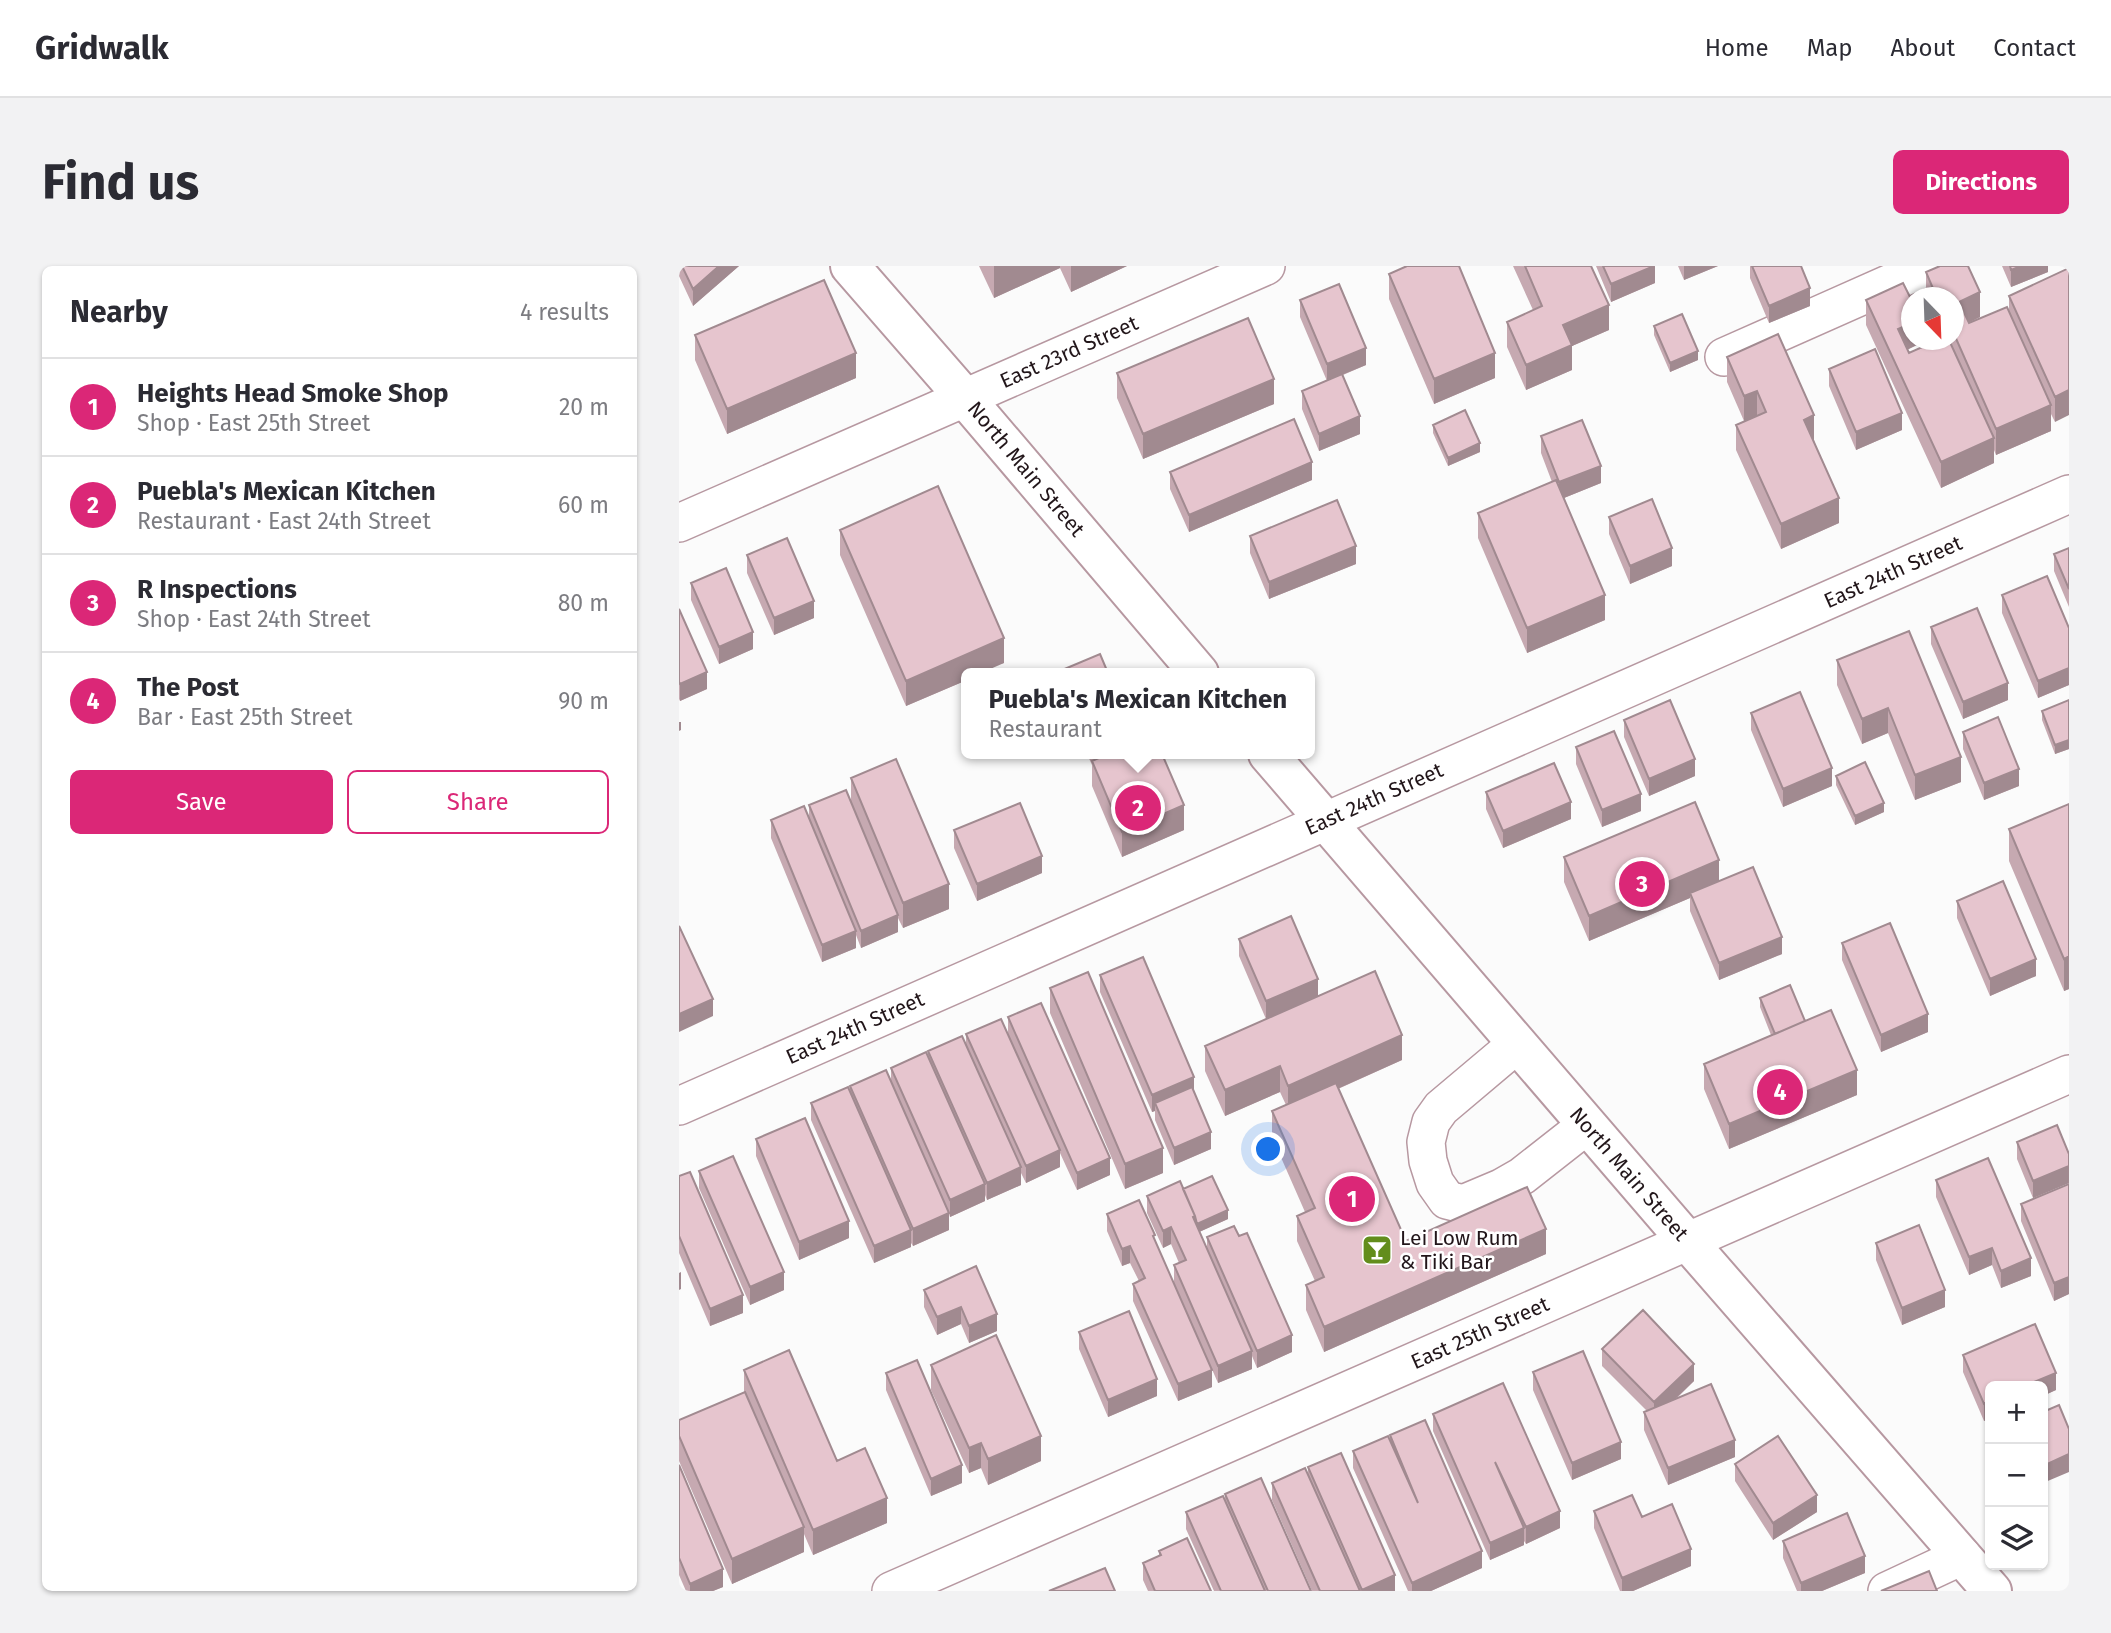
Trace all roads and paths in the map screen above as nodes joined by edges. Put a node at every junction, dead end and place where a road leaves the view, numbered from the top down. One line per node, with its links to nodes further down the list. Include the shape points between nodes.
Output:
1 (849, 266): 5 (main road, North Main Street)
2 (1266, 266): 5 (street, East 23rd Street)
3 (1929, 266): 4 (street)
4 (1724, 357)
5 (965, 398): 7 (street, East 23rd Street); 8 (main road, North Main Street)
6 (2069, 494): 10 (street, East 24th Street)
7 (679, 523)
8 (1195, 668)
9 (1272, 759): 10 (main road, North Main Street)
10 (1325, 821): 11 (main road, North Main Street); 13 (street, East 24th Street)
11 (1517, 1044): 14 (main road, North Main Street); 14 (street, via 1441,1108 1431,1122 1428,1161 1447,1200 1463,1204 1501,1188)
12 (2069, 1074): 15 (street, East 25th Street)
13 (679, 1106)
14 (1587, 1125): 15 (main road, North Main Street)
15 (1688, 1242): 16 (main road, North Main Street); 17 (street, East 25th Street)
16 (1962, 1556): 18 (street); 19 (main road, North Main Street)
17 (891, 1591)
18 (1887, 1591)
19 (1992, 1591)

